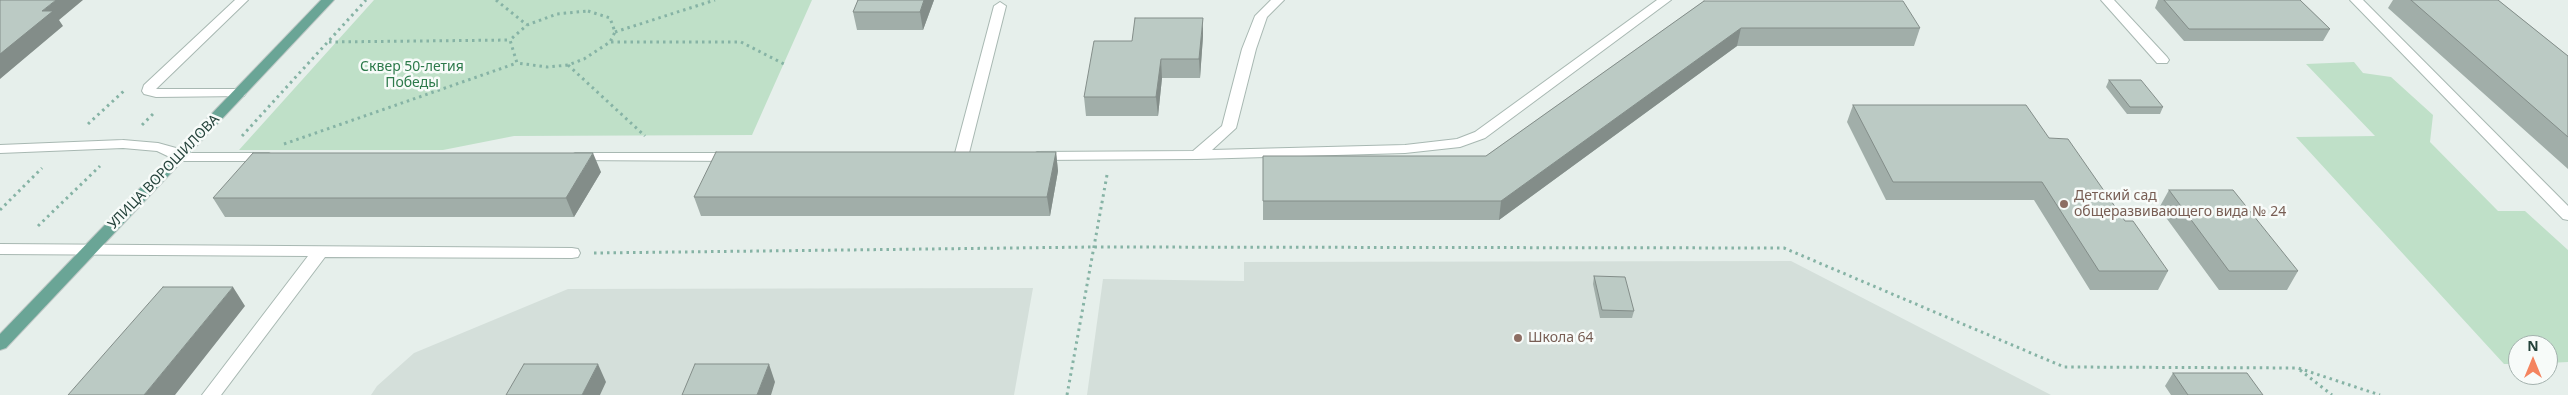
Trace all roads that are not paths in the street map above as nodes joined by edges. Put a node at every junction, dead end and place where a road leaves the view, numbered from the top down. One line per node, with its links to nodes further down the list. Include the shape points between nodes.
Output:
1 (242, 0): 9 (lane, via 149,88 156,93)
2 (328, 0): 9 (main road, УЛИЦА ВОРОШИЛОВА)
3 (1278, 0): 11 (lane, via 1262,16 1249,49 1229,128)
4 (1665, 0): 11 (lane, via 1471,139 1405,149)
5 (2107, 0): 8 (lane)
6 (2356, 0): 18 (lane)
7 (1000, 6): 16 (lane, via 956,157)
8 (2162, 60)
9 (239, 93): 17 (main road, УЛИЦА ВОРОШИЛОВА)
10 (0, 149): 17 (lane, via 123,144 158,147 171,151)
11 (1197, 155): 12 (lane)
12 (1027, 156)
13 (285, 157): 17 (lane)
14 (559, 157): 15 (lane)
15 (746, 157)
16 (980, 157)
17 (178, 158): 20 (main road, УЛИЦА ВОРОШИЛОВА)
18 (2568, 215)
19 (0, 249): 20 (lane)
20 (91, 249): 21 (lane); 23 (main road, УЛИЦА ВОРОШИЛОВА)
21 (320, 252): 22 (lane); 24 (lane)
22 (572, 253)
23 (0, 344)
24 (211, 395)

